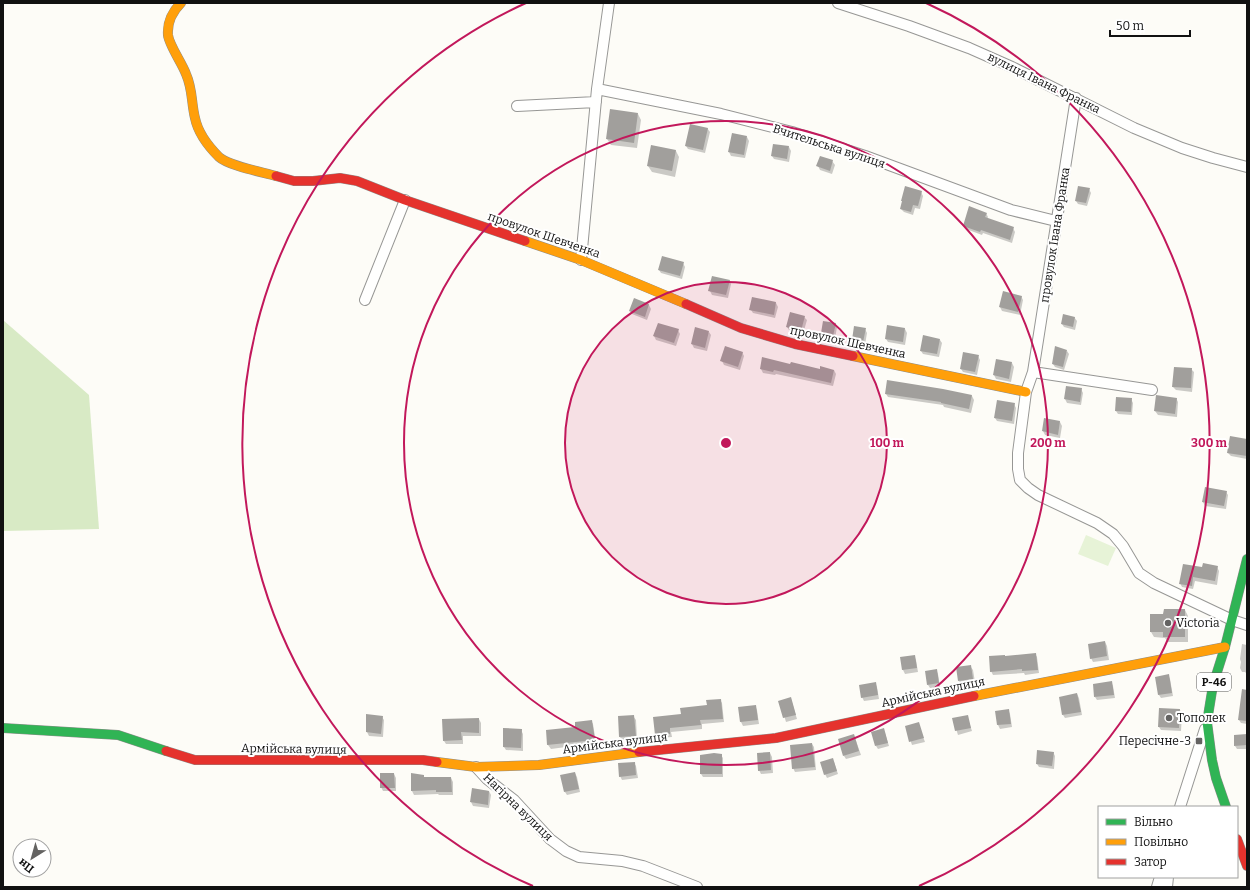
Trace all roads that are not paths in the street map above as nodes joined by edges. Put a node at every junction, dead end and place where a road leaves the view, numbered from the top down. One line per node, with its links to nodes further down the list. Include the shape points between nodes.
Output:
1 (181, 3): 9 (street, провулок Шевченка, via 173,11 168,23 168,37 184,68 190,86 195,119 202,137 220,158 235,165 294,181 340,178 357,181)
2 (609, 3): 4 (street)
3 (838, 3): 5 (street, вулиця Івана Франка, via 969,48)
4 (597, 89): 6 (street); 10 (street, Вчительська вулиця, via 722,114 792,132 1011,210)
5 (1076, 98): 8 (street, вулиця Івана Франка, via 1134,128 1182,148); 10 (street, провулок Івана Франка)
6 (596, 102): 7 (street); 11 (street)
7 (517, 106)
8 (1247, 167)
9 (405, 200): 11 (street, провулок Шевченка); 12 (street)
10 (1056, 221): 13 (street, провулок Івана Франка)
11 (581, 260): 15 (street, провулок Шевченка, via 741,328 795,344)
12 (365, 300)
13 (1033, 372): 14 (street); 15 (street, провулок Івана Франка)
14 (1152, 390)
15 (1026, 392): 17 (street, провулок Івана Франка, via 1018,453 1020,480 1038,495 1097,523 1113,534 1139,574)
16 (1247, 559): 17 (street, Р-46)
17 (1232, 620): 18 (street, провулок Івана Франка); 19 (street, Р-46)
18 (1247, 625)
19 (1225, 647): 20 (street, Р-46, via 1213,685); 22 (street, Армійська вулиця, via 776,738 539,765)
20 (1208, 722): 23 (street); 24 (street, Р-46, via 1212,760)
21 (3, 728): 22 (street, Армійська вулиця, via 118,735 195,760 423,760)
22 (476, 767): 27 (street, Нагірна вулиця, via 514,800 550,839 566,851 579,857 622,861 643,866)
23 (1180, 806)
24 (1226, 806)
25 (1238, 842): 26 (street)
26 (1247, 866)
27 (697, 887)

